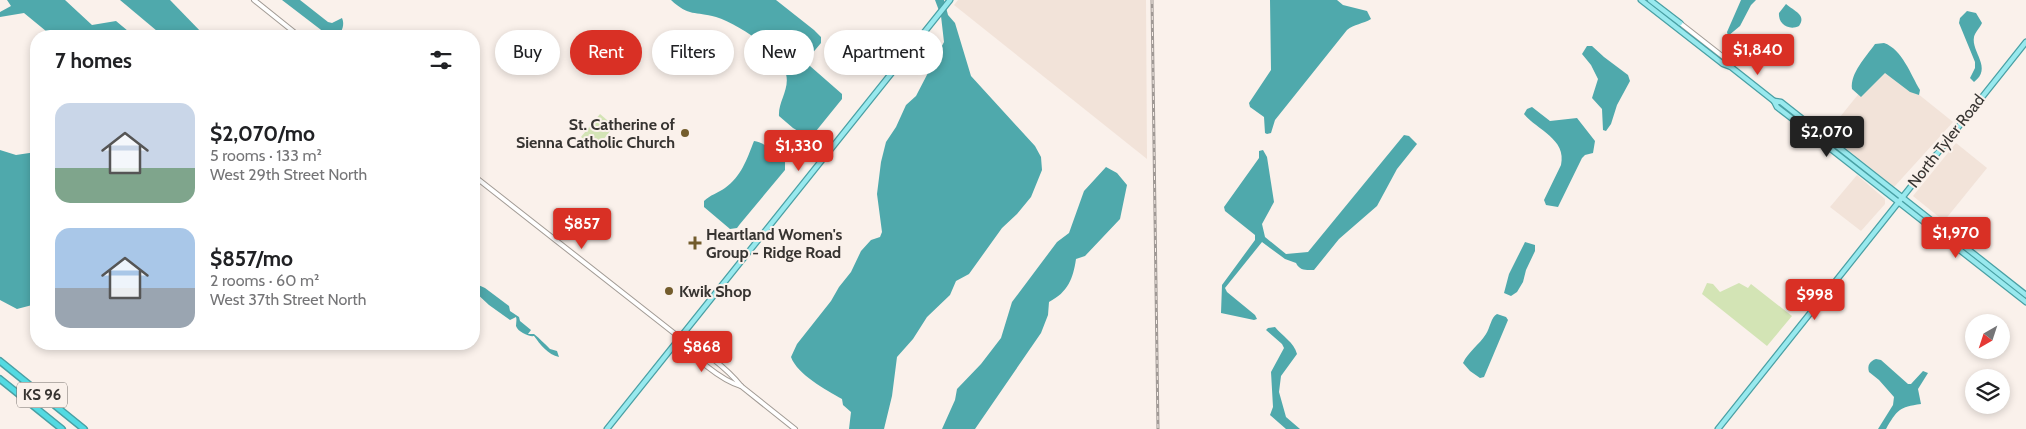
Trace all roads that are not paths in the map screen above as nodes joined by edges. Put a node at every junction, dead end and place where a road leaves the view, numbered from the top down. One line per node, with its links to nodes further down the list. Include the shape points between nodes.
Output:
1 (254, 0): 6 (street)
2 (1641, 0): 8 (main road, via 1722,64)
3 (1650, 0): 5 (main road)
4 (949, 1): 15 (main road)
5 (1680, 23): 8 (street, via 1726,59)
6 (292, 30)
7 (2026, 42): 11 (main road, North Tyler Road)
8 (1731, 67): 9 (main road)
9 (1841, 153): 11 (main road); 12 (main road)
10 (480, 181): 15 (street)
11 (1902, 197): 12 (main road, North Tyler Road); 13 (main road)
12 (1898, 202): 14 (main road); 22 (main road, North Tyler Road)
13 (2026, 295)
14 (2026, 302)
15 (679, 337): 20 (main road); 21 (street, via 696,347)
16 (0, 361): 19 (highway, KS 96)
17 (0, 379): 18 (highway, KS 96)
18 (62, 429)
19 (84, 429)
20 (607, 429)
21 (795, 429)
22 (1718, 429)

